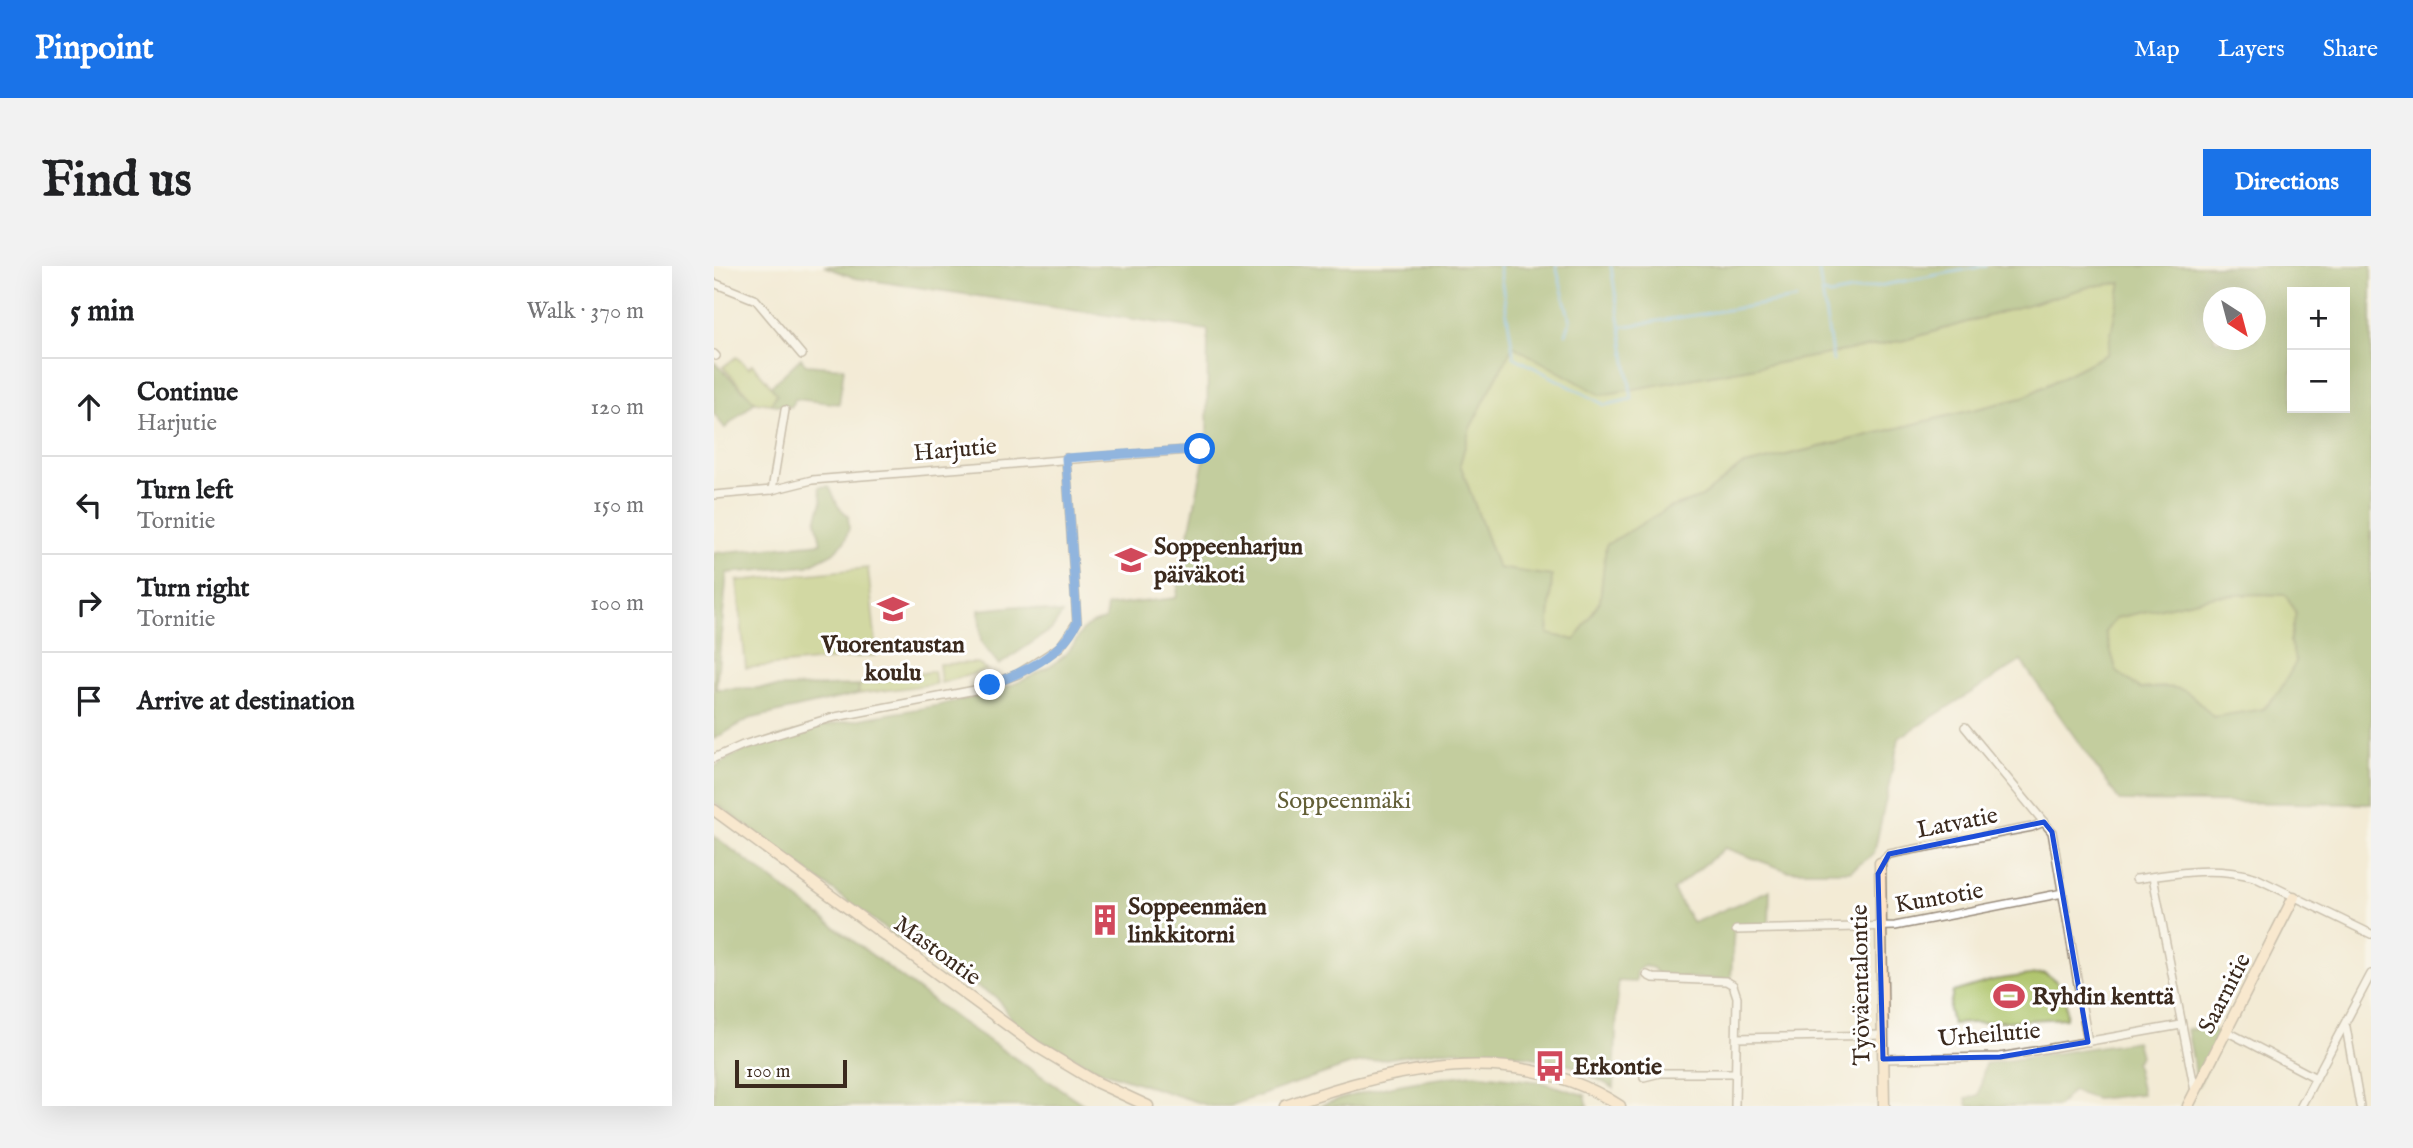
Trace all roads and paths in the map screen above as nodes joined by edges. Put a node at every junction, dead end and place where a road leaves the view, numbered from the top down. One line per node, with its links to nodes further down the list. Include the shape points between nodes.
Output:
1 (714, 284): 2 (street, via 756,300)
2 (802, 355)
3 (785, 410): 6 (street)
4 (1200, 449): 5 (street, Harjutie)
5 (1066, 458): 6 (street, Harjutie, via 812,480); 9 (street, via 1077,622 1060,647 1018,674 975,690 823,720)
6 (772, 490): 7 (street, Harjutie)
7 (714, 495)
8 (1965, 727): 11 (street)
9 (714, 758)
10 (714, 810): 34 (main road, Mastontie, via 1036,1046)
11 (2044, 822): 12 (street, Latvatie, via 1889,855); 15 (street, via 2052,832)
12 (1880, 863): 17 (main road, Työväentalontie)
13 (2153, 877): 14 (street); 16 (street, via 2234,872); 22 (street)
14 (2136, 879)
15 (2063, 893): 17 (street, Kuntotie); 27 (street)
16 (2294, 897): 19 (street); 24 (main road, Saarnitie)
17 (1880, 926): 18 (street, Kuntotie); 25 (main road, Työväentalontie)
18 (1736, 930)
19 (2371, 934)
20 (2371, 974): 23 (street)
21 (1647, 975): 26 (street, via 1733,985)
22 (2181, 1025): 27 (street, Urheilutie); 32 (street)
23 (2346, 1027): 31 (street); 41 (street)
24 (2228, 1032): 31 (street); 32 (main road, Saarnitie)
25 (1882, 1035): 26 (street); 28 (main road, Työväentalontie)
26 (1737, 1038): 29 (street)
27 (2088, 1042): 28 (street, Urheilutie, via 2000,1057)
28 (1882, 1059): 38 (main road, Työväentalontie)
29 (1736, 1073): 30 (street); 37 (street)
30 (1644, 1077)
31 (2316, 1078): 40 (street)
32 (2195, 1092): 39 (main road, Saarnitie)
33 (1606, 1102): 35 (main road, via 1548,1074 1468,1065 1388,1074); 36 (main road)
34 (1148, 1106)
35 (1285, 1106)
36 (1620, 1106)
37 (1735, 1106)
38 (1884, 1106)
39 (2189, 1106)
40 (2301, 1106)
41 (2360, 1106)

